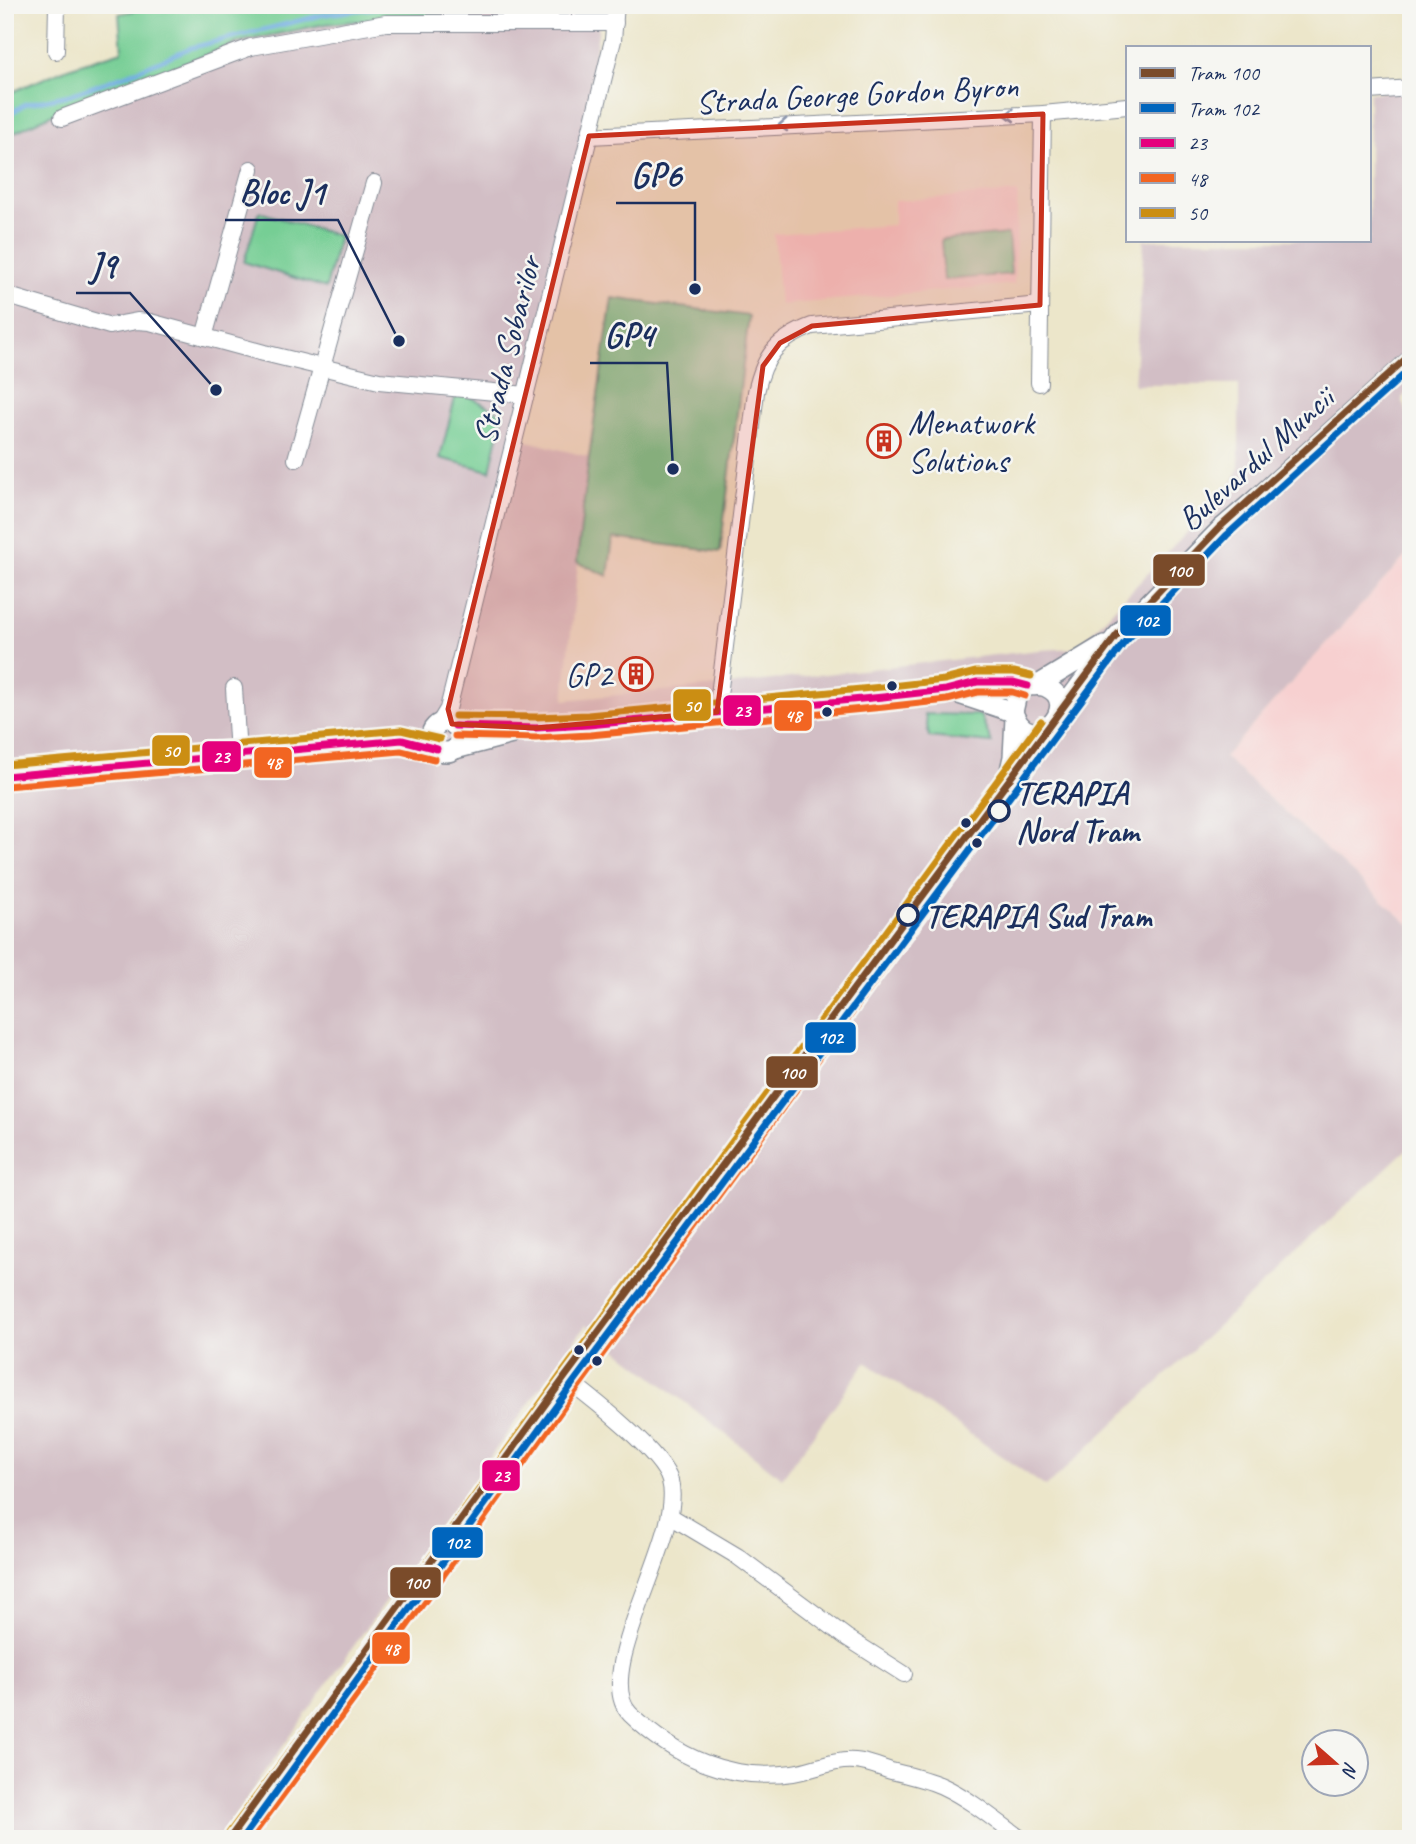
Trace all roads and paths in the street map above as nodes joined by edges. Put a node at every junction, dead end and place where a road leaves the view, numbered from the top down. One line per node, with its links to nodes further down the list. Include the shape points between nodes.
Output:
1 (57, 5): 4 (street)
2 (616, 6): 3 (street, Strada Sobarilor)
3 (615, 23): 9 (street, via 386,23 251,47); 10 (street, Strada Sobarilor)
4 (56, 51)
5 (1411, 88): 6 (street)
6 (1370, 91)
7 (1126, 106): 8 (street, Strada George Gordon Byron)
8 (1043, 114): 10 (street, Strada George Gordon Byron, one-way to 10); 14 (street)
9 (62, 118)
10 (589, 136): 19 (street, Strada Sobarilor)
11 (251, 169): 15 (street)
12 (374, 183): 17 (street)
13 (5, 295): 15 (street, via 110,326 150,322)
14 (1040, 305): 18 (street); 25 (street, via 812,326 792,333 771,354 756,393)
15 (204, 337): 17 (street)
16 (1411, 360): 21 (main road, Bulevardul Muncii, via 1221,528)
17 (323, 368): 19 (street, via 379,381); 20 (street)
18 (1039, 383)
19 (526, 396): 28 (street, Strada Sobarilor)
20 (296, 459)
21 (1116, 637): 22 (main road, Bulevardul Muncii); 27 (main road, Bulevardul Muncii)
22 (1033, 685): 24 (main road, via 977,682); 26 (main road, via 1017,694); 27 (main road, via 1055,694 1059,707)
23 (234, 688): 32 (street)
24 (946, 690): 25 (main road); 26 (main road)
25 (717, 712): 29 (main road)
26 (1014, 715): 27 (main road, via 1034,732); 34 (main road, Bulevardul Muncii, via 1013,757)
27 (1054, 721): 34 (main road, Bulevardul Muncii)
28 (445, 722): 29 (main road); 30 (main road); 31 (main road, via 431,736)
29 (536, 728): 31 (main road)
30 (407, 740): 31 (main road); 32 (main road)
31 (446, 749)
32 (238, 755): 33 (main road)
33 (5, 776)
34 (1006, 787): 35 (main road, Bulevardul Muncii)
35 (569, 1381): 36 (street, via 656,1457 670,1480); 38 (main road, Bulevardul Muncii)
36 (670, 1516): 37 (street, via 737,1556 854,1643); 39 (street, via 622,1667 619,1692 629,1712 689,1758 723,1769 786,1774 855,1761 941,1786)
37 (904, 1674)
38 (237, 1839)
39 (1021, 1839)

